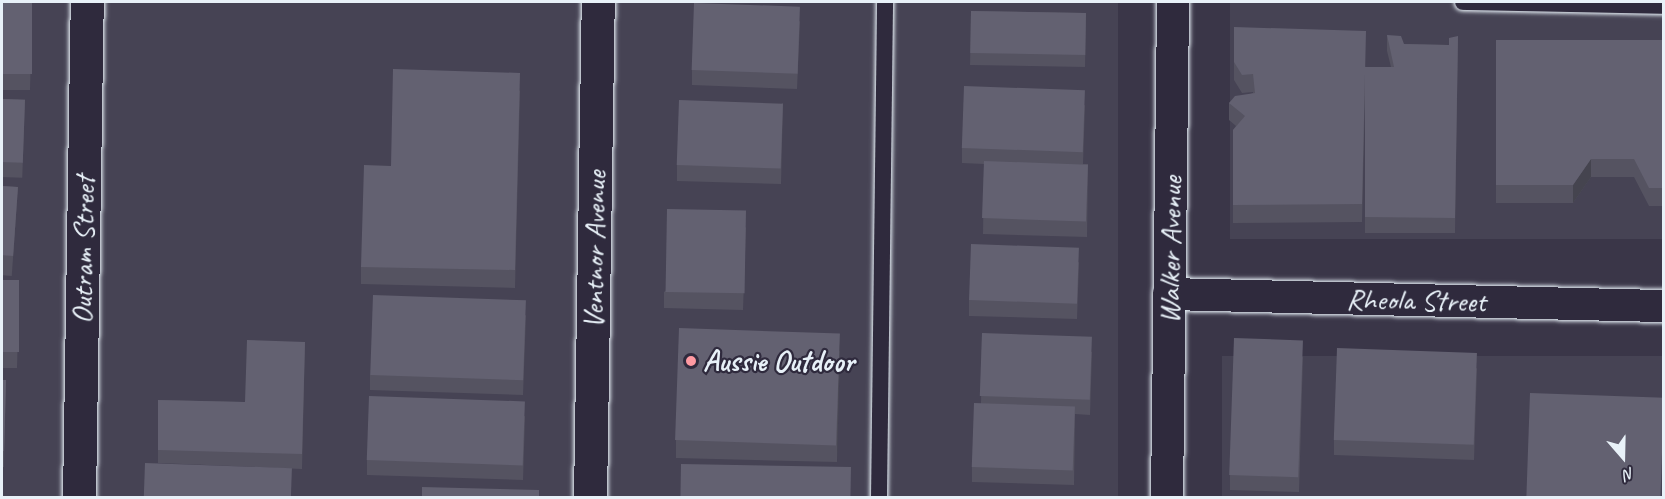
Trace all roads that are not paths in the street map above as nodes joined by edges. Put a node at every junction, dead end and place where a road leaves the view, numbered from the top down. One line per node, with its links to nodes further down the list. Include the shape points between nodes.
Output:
1 (87, 2): 9 (street, Outram Street)
2 (598, 2): 10 (street, Ventnor Avenue)
3 (885, 2): 11 (lane)
4 (1173, 2): 7 (street, Walker Avenue)
5 (1463, 2): 6 (lane)
6 (1664, 6)
7 (1169, 294): 8 (street, Rheola Street); 12 (street, Walker Avenue)
8 (1664, 306)
9 (79, 498)
10 (590, 498)
11 (879, 498)
12 (1167, 498)

